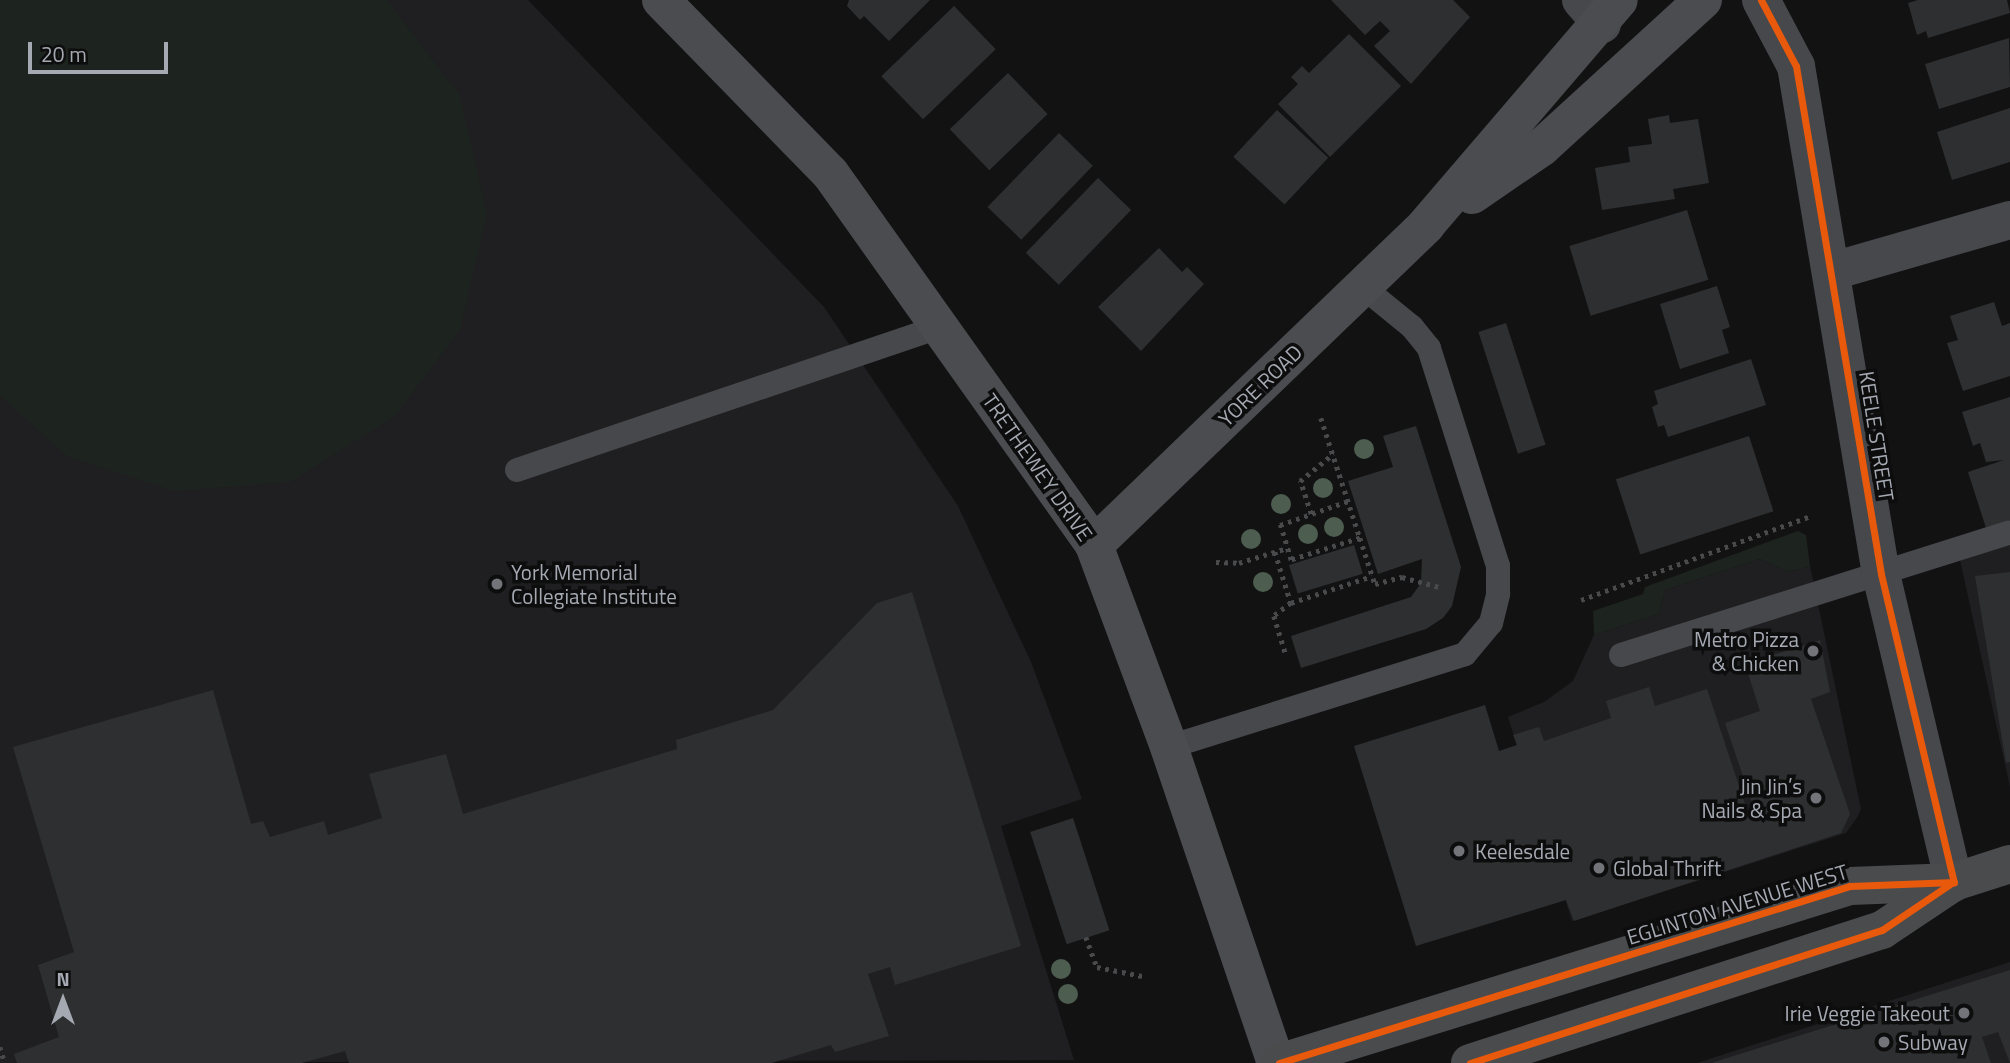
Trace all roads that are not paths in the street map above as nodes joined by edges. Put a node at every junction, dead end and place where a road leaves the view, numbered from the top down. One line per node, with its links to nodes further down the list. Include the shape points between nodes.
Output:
1 (661, 0): 9 (main road, TRETHEWEY DRIVE, via 830,173)
2 (1703, 0): 6 (main road, YORE ROAD, via 1542,147)
3 (1761, 0): 7 (street, KEELE STREET, via 1796,66)
4 (1600, 8): 6 (main road, YORE ROAD)
5 (2010, 220): 7 (street)
6 (1426, 225): 8 (main road, YORE ROAD)
7 (1833, 271): 13 (street, KEELE STREET)
8 (1363, 287): 12 (main road, YORE ROAD); 15 (lane, via 1412,327 1429,348 1498,566 1491,623 1465,654)
9 (939, 327): 10 (lane); 12 (main road, TRETHEWEY DRIVE)
10 (517, 470)
11 (2010, 532): 13 (lane)
12 (1094, 545): 15 (main road, TRETHEWEY DRIVE)
13 (1881, 574): 14 (lane); 17 (street, KEELE STREET)
14 (1621, 655)
15 (1169, 747): 18 (main road, TRETHEWEY DRIVE)
16 (2010, 864): 17 (main road, EGLINTON AVENUE WEST)
17 (1954, 882): 18 (main road, EGLINTON AVENUE WEST, via 1850,886); 19 (main road, EGLINTON AVENUE WEST, via 1882,930)
18 (1278, 1063)
19 (1470, 1063)

